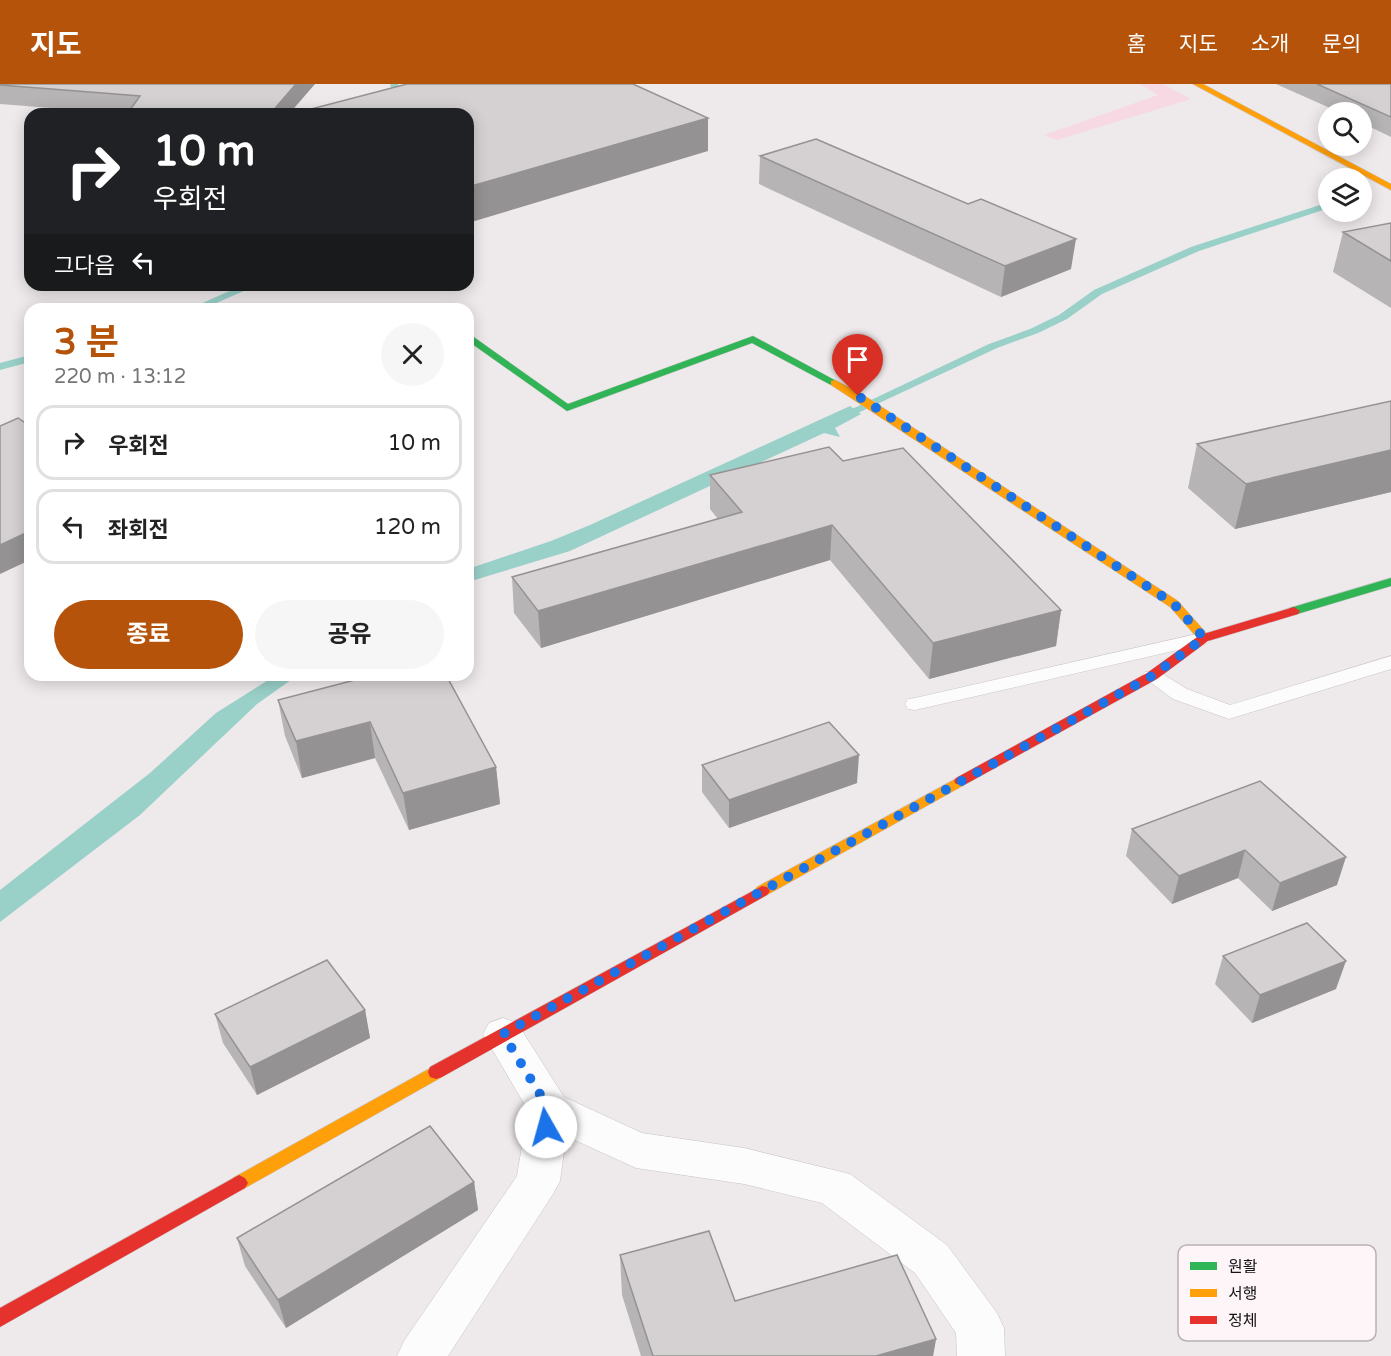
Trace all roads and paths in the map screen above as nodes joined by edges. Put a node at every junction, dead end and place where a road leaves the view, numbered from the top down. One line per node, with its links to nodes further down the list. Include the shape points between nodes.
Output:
1 (1197, 84): 2 (street)
2 (1391, 187)
3 (474, 340): 5 (street, via 567,408 753,339 858,396 1174,604)
4 (1391, 582): 5 (street)
5 (1204, 638): 7 (street); 8 (lane)
6 (1391, 662): 7 (lane, via 1228,712 1180,693)
7 (1152, 676): 9 (street)
8 (915, 704)
9 (503, 1034): 10 (street); 11 (street)
10 (549, 1109): 12 (street, via 538,1181); 13 (street, via 636,1150 744,1166 834,1187 931,1259 980,1328)
11 (0, 1318)
12 (421, 1356)
13 (981, 1356)

